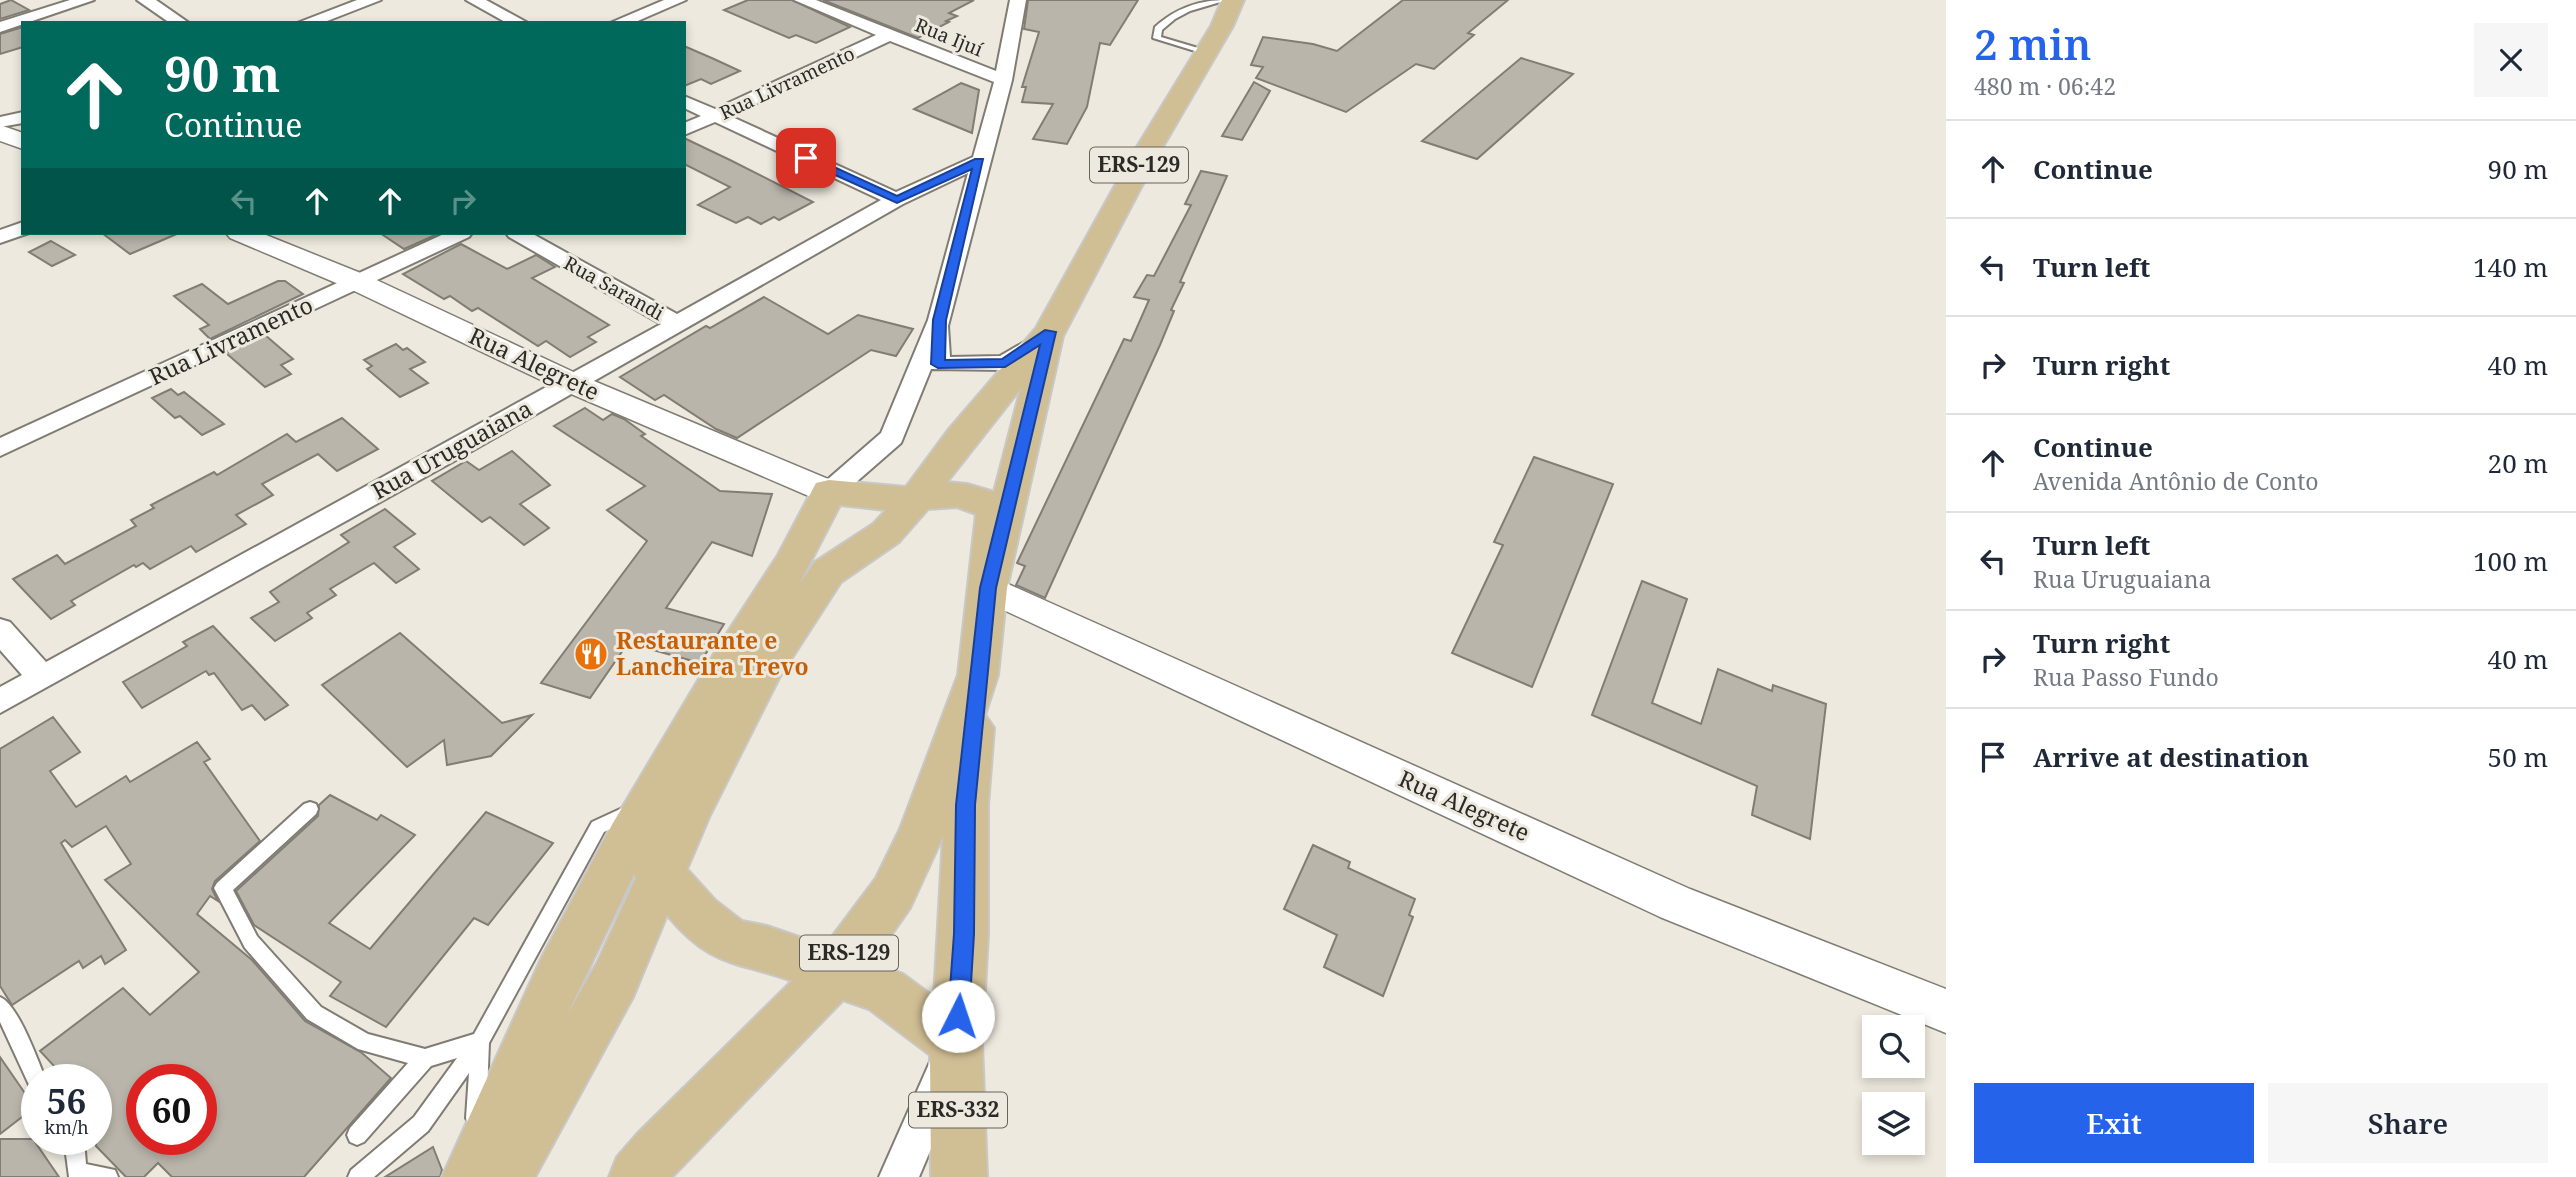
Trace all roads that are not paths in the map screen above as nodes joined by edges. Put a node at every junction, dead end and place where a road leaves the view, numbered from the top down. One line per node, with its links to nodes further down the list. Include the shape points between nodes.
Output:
1 (86, 0): 14 (street)
2 (145, 0): 10 (street)
3 (373, 0): 11 (street)
4 (474, 0): 12 (street)
5 (678, 0): 13 (street)
6 (802, 0): 15 (street, Rua Ijuí)
7 (1018, 0): 17 (street)
8 (1223, 0): 16 (lane, via 1184,10 1158,29 1157,38)
9 (1233, 0): 16 (main road, ERS-129)
10 (178, 21)
11 (311, 21)
12 (516, 21)
13 (623, 21)
14 (0, 27)
15 (890, 35): 17 (street, Rua Ijuí); 19 (street, Rua Livramento)
16 (1205, 54): 35 (main road, ERS-129, via 1144,155)
17 (1003, 80): 25 (street)
18 (686, 102): 19 (street)
19 (715, 116): 22 (street, Rua Livramento); 26 (street)
20 (21, 117): 21 (street)
21 (0, 122)
22 (686, 129)
23 (0, 132): 24 (street)
24 (21, 141)
25 (979, 161): 26 (street, Rua Uruguaiana); 33 (street)
26 (897, 200): 34 (street, Rua Uruguaiana)
27 (21, 229): 31 (street)
28 (244, 235): 32 (street, Rua Alegrete)
29 (458, 235): 32 (street, Rua Livramento)
30 (520, 235): 34 (street, Rua Sarandi)
31 (0, 237)
32 (358, 282): 37 (street, Rua Alegrete); 39 (street, Rua Livramento)
33 (939, 320): 36 (street); 38 (street)
34 (676, 323): 37 (street, Rua Uruguaiana)
35 (1050, 332): 36 (street, via 1005,363); 41 (main road, ERS-129, via 961,437); 42 (main road, ERS-129)
36 (938, 364): 38 (street, via 933,386)
37 (572, 383): 40 (street, Rua Alegrete); 45 (street, Rua Uruguaiana)
38 (892, 437): 40 (street)
39 (0, 448)
40 (829, 492): 41 (main road); 48 (main road, via 794,561 732,658)
41 (915, 500): 42 (main road, via 966,495 983,499 995,510); 48 (main road, ERS-129, via 886,533 828,572)
42 (988, 588): 44 (main road, ERS-129); 51 (street, Rua Alegrete, via 1675,903)
43 (0, 630): 45 (street)
44 (978, 675): 49 (main road, ERS-129, via 922,832 893,893); 53 (main road, ERS-332, via 966,805)
45 (42, 678): 46 (street, Rua Uruguaiana)
46 (0, 701)
47 (310, 809): 54 (lane, via 223,888 251,942 314,1013 366,1042)
48 (646, 837): 49 (main road, via 698,916 731,942 767,949); 52 (lane, via 598,827); 58 (main road, ERS-129, via 615,980)
49 (834, 974): 53 (main road, via 885,991); 61 (main road, ERS-129)
50 (0, 1006): 55 (lane)
51 (1946, 1010)
52 (480, 1041): 54 (lane); 58 (lane); 60 (lane, via 421,1124)
53 (957, 1043): 62 (street); 63 (main road, ERS-332)
54 (425, 1058): 56 (lane)
55 (30, 1064)
56 (357, 1135)
57 (75, 1155): 59 (lane, via 77,1173)
58 (482, 1176)
59 (108, 1177)
60 (358, 1177)
61 (637, 1177)
62 (899, 1177)
63 (960, 1177)

